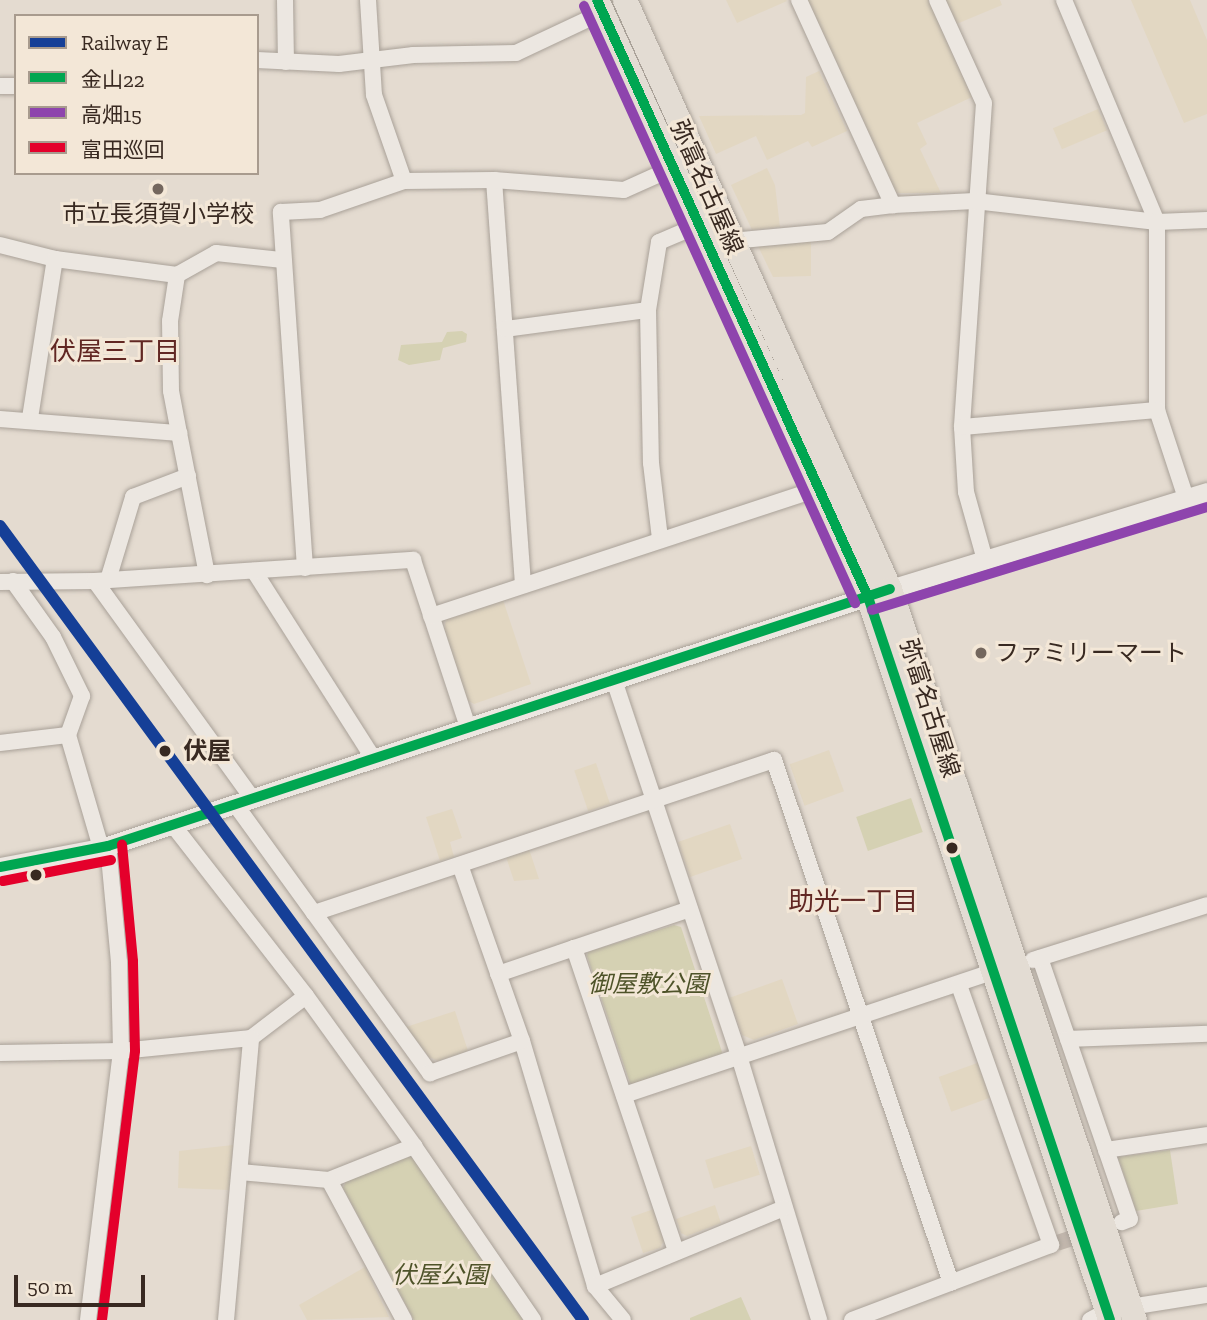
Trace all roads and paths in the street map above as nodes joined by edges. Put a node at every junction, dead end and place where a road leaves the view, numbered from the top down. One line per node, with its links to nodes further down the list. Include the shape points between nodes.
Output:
1 (285, 0): 9 (street)
2 (368, 0): 10 (street)
3 (625, 0): 19 (main road, 弥富名古屋線)
4 (799, 0): 15 (street)
5 (937, 0): 14 (street, via 984,103)
6 (1064, 0): 17 (street)
7 (600, 6): 10 (street, via 516,52 413,55); 11 (main road, 弥富名古屋線)
8 (259, 60): 9 (street)
9 (286, 61): 10 (street)
10 (370, 62): 13 (street, via 374,95)
11 (673, 168): 12 (street, via 624,190); 18 (main road, 弥富名古屋線)
12 (494, 180): 13 (street); 25 (street)
13 (404, 181): 22 (street, via 320,210 281,212)
14 (975, 201): 15 (street); 17 (street); 29 (street)
15 (892, 205): 19 (street, via 861,209 828,232)
16 (1207, 220): 17 (street)
17 (1157, 222): 26 (street)
18 (698, 225): 24 (street, via 659,242); 32 (main road, 弥富名古屋線)
19 (731, 241): 43 (main road, 弥富名古屋線)
20 (0, 245): 21 (street)
21 (55, 260): 23 (street); 27 (street)
22 (281, 260): 23 (street, via 216,253); 37 (street)
23 (177, 275): 30 (street, via 170,321 171,391)
24 (648, 310): 25 (street); 35 (street, via 651,463)
25 (505, 329): 42 (street)
26 (1157, 410): 29 (street); 34 (street)
27 (30, 418): 28 (street); 30 (street)
28 (0, 419)
29 (962, 428): 36 (street, via 966,492)
30 (179, 433): 31 (street)
31 (188, 476): 39 (street); 40 (street, via 133,497)
32 (818, 489): 35 (street); 43 (main road, 弥富名古屋線)
33 (1207, 492): 34 (street)
34 (1186, 498): 36 (street)
35 (660, 539): 42 (street)
36 (985, 560): 43 (street)
37 (305, 568): 38 (street); 44 (street, via 413,560)
38 (254, 571): 39 (street); 49 (street)
39 (207, 575): 40 (street)
40 (101, 581): 41 (street); 51 (street)
41 (6, 582): 47 (street, via 53,637 82,696)
42 (523, 585): 44 (street)
43 (879, 593): 45 (street); 61 (main road, 弥富名古屋線)
44 (432, 616): 46 (street)
45 (614, 680): 46 (street); 50 (street)
46 (468, 727): 49 (street)
47 (68, 735): 48 (street); 53 (street)
48 (0, 743)
49 (373, 758): 51 (street)
50 (655, 800): 54 (street); 57 (street); 65 (street, via 774,760)
51 (244, 801): 52 (street); 58 (street)
52 (173, 825): 53 (street); 64 (street)
53 (105, 847): 55 (street); 70 (street, via 119,962)
54 (460, 865): 58 (street); 62 (street)
55 (0, 867)
56 (1207, 905): 60 (street)
57 (690, 909): 59 (street); 72 (street)
58 (314, 914): 69 (street, via 430,1073)
59 (574, 948): 62 (street); 73 (street)
60 (1040, 958): 61 (street); 68 (street)
61 (1004, 969): 63 (street); 85 (main road, 弥富名古屋線)
62 (498, 974): 69 (street)
63 (959, 985): 65 (street); 82 (street, via 1054,1244)
64 (306, 996): 67 (street); 75 (street)
65 (861, 1016): 72 (street); 82 (street)
66 (1207, 1034): 68 (street)
67 (251, 1038): 70 (street); 77 (street)
68 (1068, 1039): 76 (street)
69 (522, 1041): 83 (street)
70 (121, 1051): 71 (street); 87 (street)
71 (0, 1053)
72 (739, 1056): 73 (street); 79 (street)
73 (624, 1095): 81 (street)
74 (1207, 1135): 76 (street)
75 (414, 1146): 78 (street); 89 (street)
76 (1106, 1150): 80 (street, via 1130,1219)
77 (240, 1171): 78 (street); 88 (street)
78 (329, 1180): 86 (street)
79 (784, 1208): 81 (street); 91 (street)
80 (1122, 1222)
81 (676, 1251): 83 (street)
82 (951, 1283): 92 (street)
83 (595, 1286): 90 (street)
84 (1207, 1295): 85 (street)
85 (1114, 1316)
86 (401, 1319)
87 (88, 1320)
88 (226, 1320)
89 (533, 1320)
90 (623, 1320)
91 (819, 1320)
92 (852, 1320)

